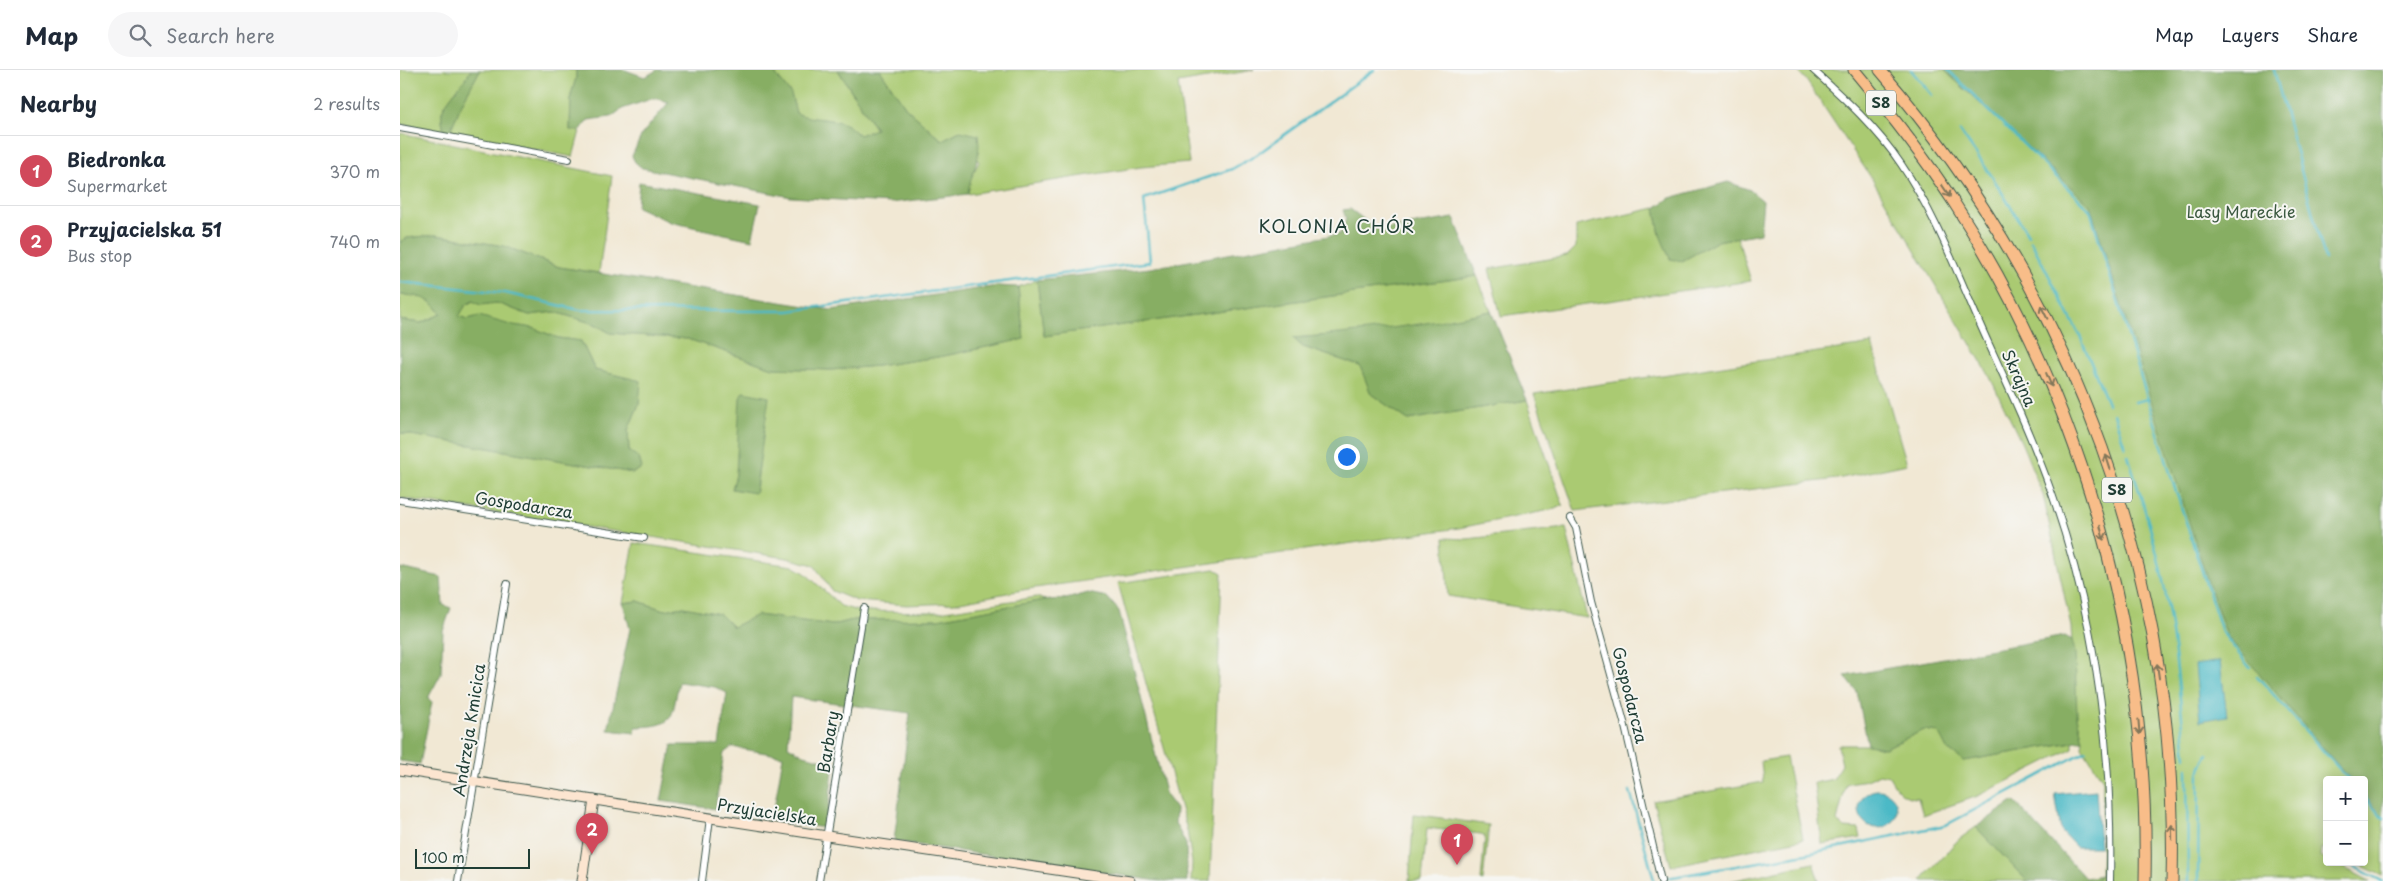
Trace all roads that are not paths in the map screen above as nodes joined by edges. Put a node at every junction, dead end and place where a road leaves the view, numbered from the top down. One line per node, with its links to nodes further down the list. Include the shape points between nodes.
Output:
1 (1813, 70): 22 (street, Skrajna, via 1858,112 1902,164 1928,208 2051,490 2080,588 2095,660 2111,812)
2 (1854, 70): 23 (highway, S8, one-way to 23, via 1908,136 1953,201 2028,335 2058,402 2099,521 2121,610 2136,702 2144,783)
3 (1880, 70): 24 (highway, S8, one-way to 3, via 2170,783 2162,697 2142,583 2120,500 2081,392 2050,324 2004,239 1936,138)
4 (400, 128): 5 (street)
5 (569, 159)
6 (400, 500): 8 (street, Gospodarcza)
7 (1570, 518): 21 (street, Gospodarcza, via 1576,528 1591,602 1624,722)
8 (644, 538)
9 (507, 584): 12 (street, Andrzeja Kmicica)
10 (864, 608): 15 (street, Barbary)
11 (400, 770): 12 (street, Przyjacielska)
12 (475, 781): 13 (street, Przyjacielska); 16 (street, Andrzeja Kmicica)
13 (594, 800): 14 (street, Przyjacielska); 17 (street)
14 (710, 818): 15 (street, Przyjacielska); 18 (street)
15 (827, 836): 19 (street, Barbary); 20 (street, Przyjacielska)
16 (458, 881)
17 (582, 881)
18 (702, 881)
19 (820, 881)
20 (1130, 881)
21 (1661, 881)
22 (2110, 881)
23 (2145, 881)
24 (2172, 881)

